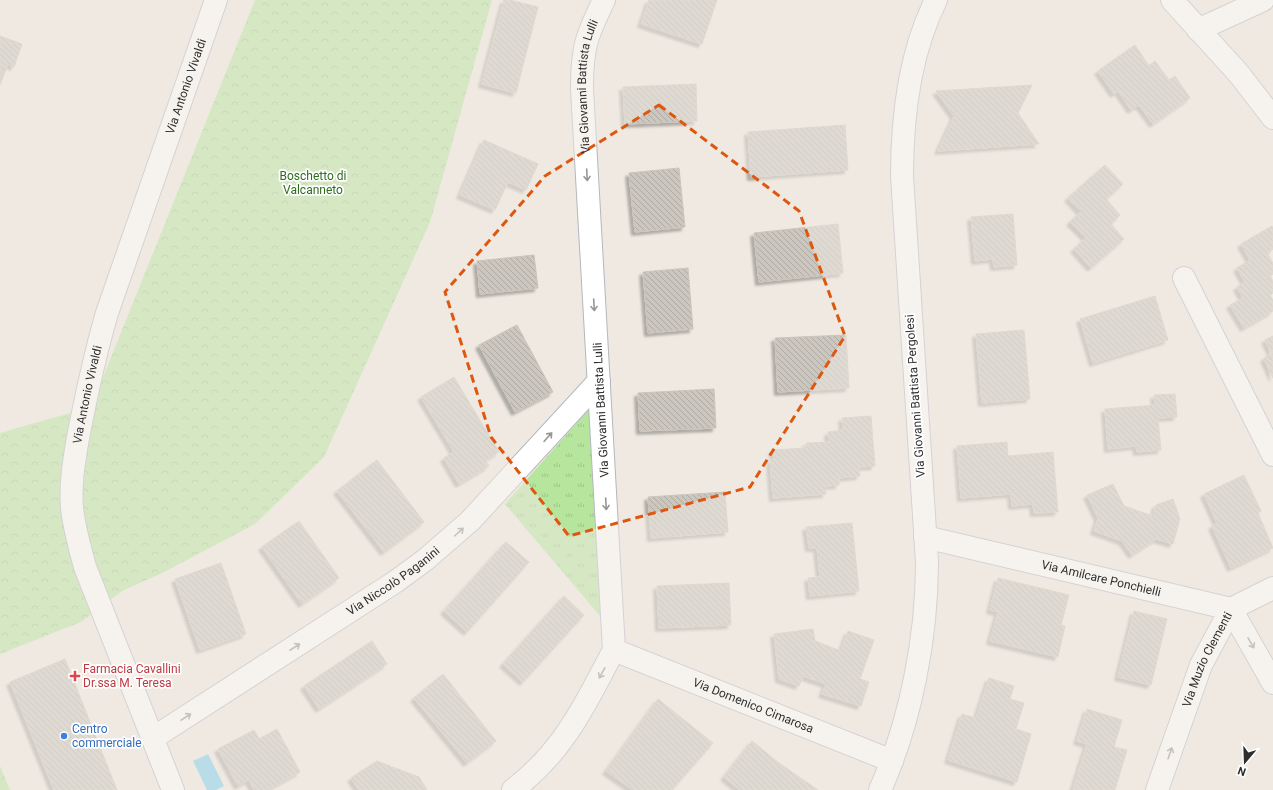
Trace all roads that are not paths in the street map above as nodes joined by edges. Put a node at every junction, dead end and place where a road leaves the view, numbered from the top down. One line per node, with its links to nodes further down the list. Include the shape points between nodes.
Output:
1 (216, 0): 16 (street, Via Antonio Vivaldi, via 105,320 86,397 72,484 72,508 85,567)
2 (604, 0): 9 (street, Via Giovanni Battista Lulli, one-way to 9, via 587,41 582,72)
3 (936, 0): 11 (street, Via Giovanni Battista Pergolesi, via 925,23 913,65 902,148)
4 (1172, 0): 6 (street)
5 (1263, 0): 6 (street)
6 (1198, 30): 7 (street, via 1243,79)
7 (1273, 118)
8 (1184, 278): 10 (street)
9 (599, 381): 14 (street, Via Giovanni Battista Lulli, one-way to 14); 16 (street, Via Niccolò Paganini, one-way to 9, via 425,560 470,521)
10 (1273, 455)
11 (925, 537): 13 (street, Via Amilcare Ponchielli); 17 (street, Via Giovanni Battista Pergolesi, via 927,590 922,639)
12 (1273, 588): 13 (street)
13 (1231, 610): 15 (street, Via Muzio Clementi, one-way to 15); 21 (street, Via Muzio Clementi, one-way to 13, via 1201,665)
14 (614, 650): 17 (street, Via Domenico Cimarosa); 19 (street, one-way to 19, via 564,738)
15 (1273, 683)
16 (153, 738): 18 (street, Via Antonio Vivaldi)
17 (892, 761): 20 (street, Via Giovanni Battista Pergolesi)
18 (173, 790)
19 (513, 790)
20 (880, 790)
21 (1157, 790)

